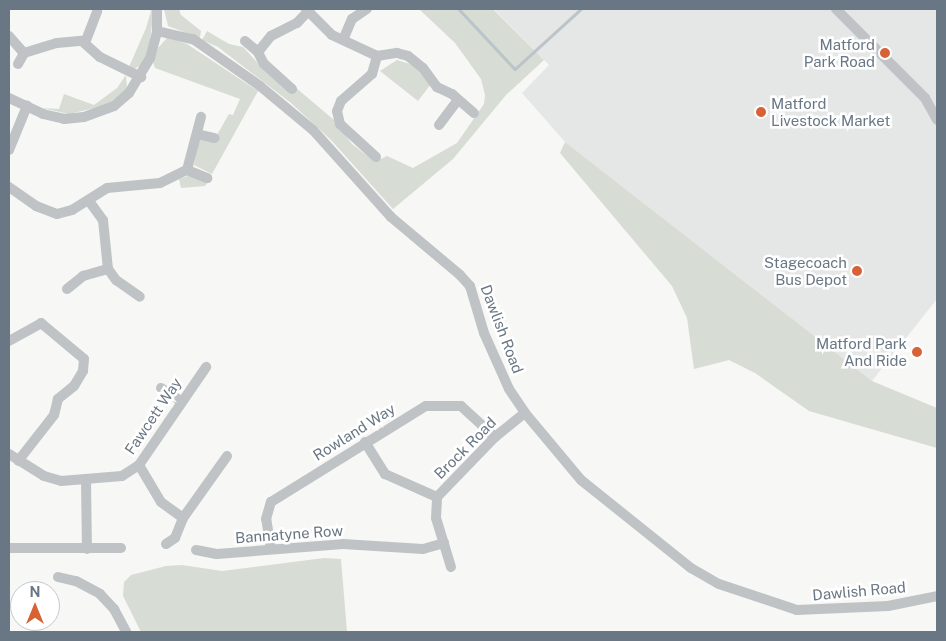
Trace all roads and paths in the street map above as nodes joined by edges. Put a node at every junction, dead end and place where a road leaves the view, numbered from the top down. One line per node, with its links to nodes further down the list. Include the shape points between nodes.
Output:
1 (158, 9): 6 (street)
2 (368, 9): 8 (street, via 352,19)
3 (836, 9): 22 (street, via 925,98)
4 (307, 10): 8 (street, via 320,26); 11 (street, via 297,23 272,36)
5 (97, 11): 10 (street)
6 (157, 31): 15 (street); 39 (street, Dawlish Road, via 193,39 260,86 313,130 391,217 470,286 484,333)
7 (9, 36): 12 (street)
8 (343, 40): 13 (street)
9 (245, 41): 11 (street)
10 (85, 43): 12 (street, via 57,43); 15 (street, via 100,58)
11 (258, 52): 16 (street, via 264,64)
12 (24, 53): 14 (street)
13 (377, 56): 18 (street, via 398,53 408,56 423,68 434,84 452,94); 27 (street, via 372,74 346,94 338,107 340,124 368,141)
14 (18, 64)
15 (141, 77): 19 (street, via 122,100 107,110 84,117 54,117)
16 (292, 89)
17 (9, 98): 19 (street)
18 (457, 101): 20 (street); 23 (street)
19 (27, 106): 26 (street)
20 (474, 113)
21 (201, 117): 24 (street)
22 (937, 120)
23 (439, 124)
24 (197, 134): 25 (street); 28 (street)
25 (215, 138)
26 (9, 150)
27 (376, 157)
28 (188, 170): 29 (street); 31 (street, via 160,184 104,189)
29 (207, 178)
30 (9, 187): 31 (street, via 53,213 67,211)
31 (89, 201): 32 (street, via 103,220)
32 (108, 269): 33 (street, via 83,276); 34 (street, via 116,280)
33 (67, 289)
34 (140, 297)
35 (9, 341): 44 (street, via 41,323 84,359 84,371 74,386 58,399 54,415)
36 (206, 367): 38 (street, Fawcett Way)
37 (161, 388): 38 (street)
38 (181, 401): 45 (street, Fawcett Way)
39 (525, 413): 40 (street, Brock Road); 58 (street, Dawlish Road, via 580,480 691,568 718,584 797,610 888,606)
40 (495, 437): 41 (street, Rowland Way, via 461,406 426,406); 47 (street, Brock Road)
41 (365, 442): 47 (street, via 385,474); 54 (street, Rowland Way, via 271,502 266,519)
42 (9, 454): 44 (street, Fawcett Way)
43 (227, 456): 48 (street)
44 (18, 461): 46 (street, Fawcett Way, via 55,480)
45 (139, 465): 46 (street, Fawcett Way, via 115,479); 48 (street, via 161,502)
46 (86, 480): 53 (street)
47 (438, 497): 49 (street, Brock Road, via 436,518)
48 (182, 518): 50 (street, via 175,538)
49 (444, 543): 54 (street, Bannatyne Row, via 423,549 343,544); 56 (street, Brock Road)
50 (166, 544)
51 (10, 548): 53 (street)
52 (121, 548): 53 (street)
53 (87, 549)
54 (271, 549): 55 (street, Bannatyne Row, via 217,554)
55 (196, 550)
56 (452, 567)
57 (58, 577): 59 (street, via 76,581 100,594 114,609)
58 (937, 596)
59 (126, 632)

